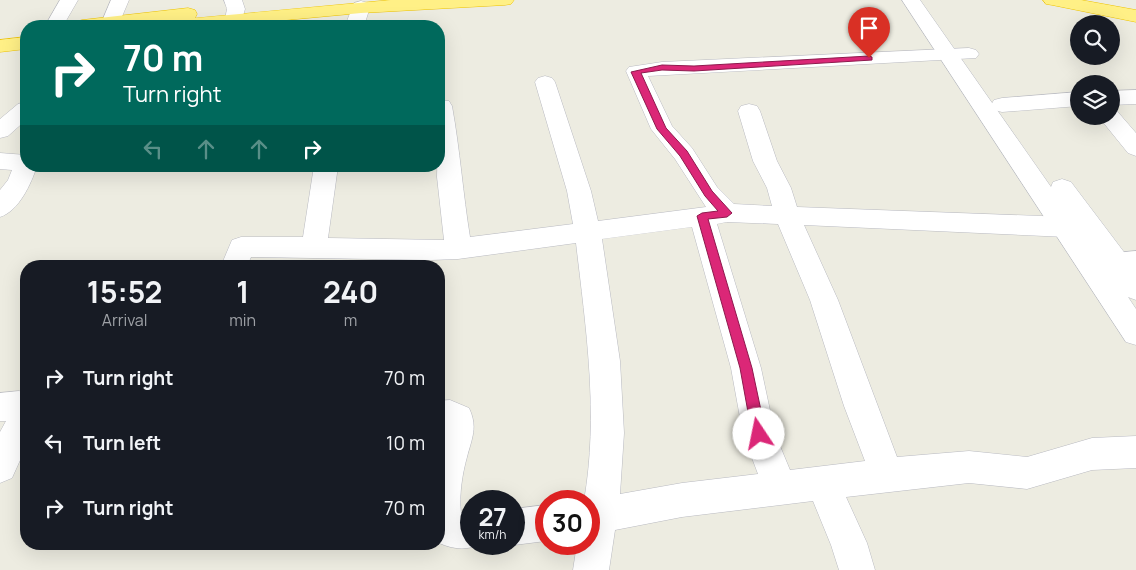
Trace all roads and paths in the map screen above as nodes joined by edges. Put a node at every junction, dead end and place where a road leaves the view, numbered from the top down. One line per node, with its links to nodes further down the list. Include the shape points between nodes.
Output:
1 (69, 0): 13 (street)
2 (120, 0): 14 (street)
3 (339, 0): 11 (highway)
4 (505, 0): 10 (highway)
5 (911, 0): 22 (street)
6 (933, 0): 22 (street)
7 (1052, 0): 12 (highway)
8 (1123, 0): 9 (highway)
9 (1136, 2)
10 (361, 7): 11 (highway); 17 (street)
11 (234, 9): 15 (highway); 16 (highway)
12 (1136, 16)
13 (57, 20)
14 (112, 20)
15 (144, 20)
16 (191, 20)
17 (356, 20)
18 (20, 34): 19 (highway)
19 (0, 36)
20 (20, 44): 21 (highway)
21 (0, 46)
22 (958, 55): 27 (street); 39 (street, via 662,68 636,72 662,129 684,154 708,193); 41 (street)
23 (545, 82): 42 (street, via 579,191)
24 (1136, 97): 25 (street)
25 (1120, 98)
26 (1070, 101): 27 (street)
27 (1002, 105): 46 (street)
28 (749, 111): 40 (street, via 765,161)
29 (20, 114): 32 (street)
30 (1117, 125): 33 (street)
31 (445, 129): 44 (street)
32 (0, 131)
33 (1136, 148)
34 (0, 160): 35 (street)
35 (20, 162)
36 (23, 172): 38 (street, via 20,183)
37 (325, 172): 43 (street)
38 (0, 208)
39 (714, 215): 40 (street); 42 (street); 59 (street, via 759,434)
40 (788, 215): 41 (street); 56 (street, via 824,300)
41 (1067, 227): 47 (street)
42 (588, 232): 44 (street); 60 (street, via 604,361 608,433)
43 (314, 248): 44 (street); 45 (street, via 241,247)
44 (458, 249)
45 (236, 260)
46 (1127, 262): 47 (street); 48 (street)
47 (1092, 266): 49 (street)
48 (1136, 289)
49 (1136, 333)
50 (20, 405): 51 (street)
51 (0, 407)
52 (445, 415): 58 (street, via 458,418 460,428 448,463)
53 (20, 424): 55 (street)
54 (1136, 452): 56 (street, via 1092,454 1027,473 969,468)
55 (0, 467)
56 (887, 475): 57 (street)
57 (822, 483): 59 (street); 66 (street, via 850,543)
58 (445, 488)
59 (781, 488): 61 (street, via 682,500)
60 (598, 490)
61 (600, 516)
62 (445, 526): 63 (street, via 449,530)
63 (460, 530)
64 (592, 555): 65 (street)
65 (591, 570)
66 (857, 570)

